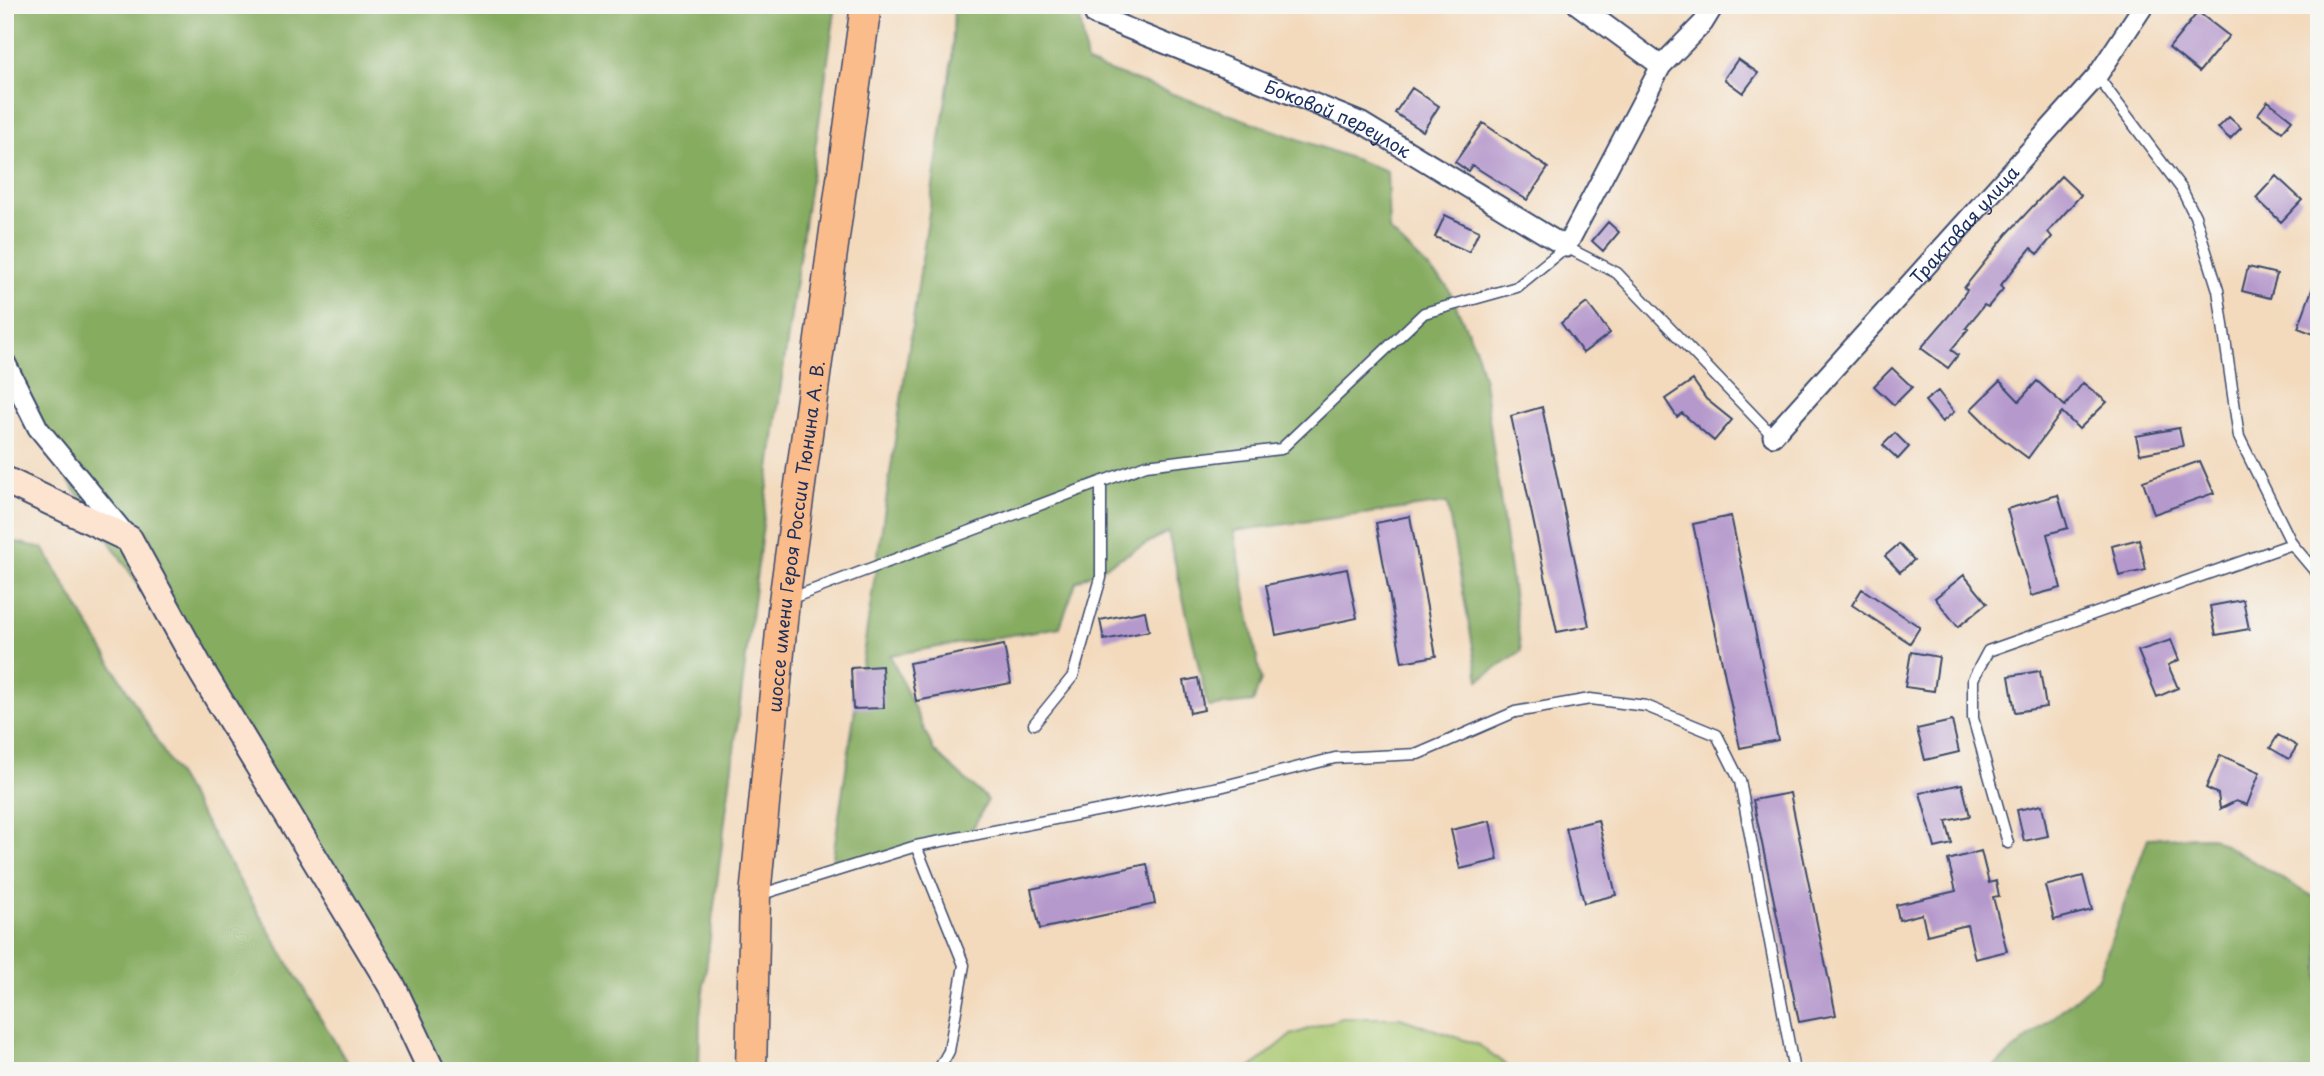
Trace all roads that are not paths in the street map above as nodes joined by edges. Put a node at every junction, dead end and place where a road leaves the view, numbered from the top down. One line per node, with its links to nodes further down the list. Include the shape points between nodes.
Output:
1 (866, 5): 16 (main road, шоссе имени Героя России Тюнина А. В.)
2 (1578, 5): 6 (street)
3 (1714, 5): 6 (street, via 1703,23)
4 (2144, 5): 7 (street, Трактовая улица)
5 (1095, 15): 8 (street, Боковой переулок, via 1362,123)
6 (1661, 66): 8 (street)
7 (2097, 76): 10 (street, Трактовая улица); 14 (lane, via 2180,188 2195,216 2218,290 2239,437)
8 (1566, 247): 10 (lane, via 1617,273); 12 (lane, via 1517,287 1424,313 1281,449 1146,465)
9 (5, 362): 13 (street, via 38,428)
10 (1773, 436)
11 (5, 480): 13 (street)
12 (1101, 482): 16 (lane); 17 (lane, via 1101,578 1073,676)
13 (128, 539): 21 (street, via 202,672 393,988)
14 (2292, 544): 15 (lane); 18 (lane, via 1988,651 1973,679 1973,718)
15 (2319, 576)
16 (784, 601): 20 (main road, шоссе имени Героя России Тюнина А. В.)
17 (1034, 724)
18 (2008, 843)
19 (916, 846): 20 (lane); 23 (lane, via 964,965 949,1051); 24 (lane, via 1220,788 1335,758 1418,754 1515,712 1590,699 1646,706 1717,735 1740,781)
20 (755, 896): 22 (main road, шоссе имени Героя России Тюнина А. В.)
21 (432, 1071)
22 (751, 1071)
23 (938, 1071)
24 (1794, 1071)

